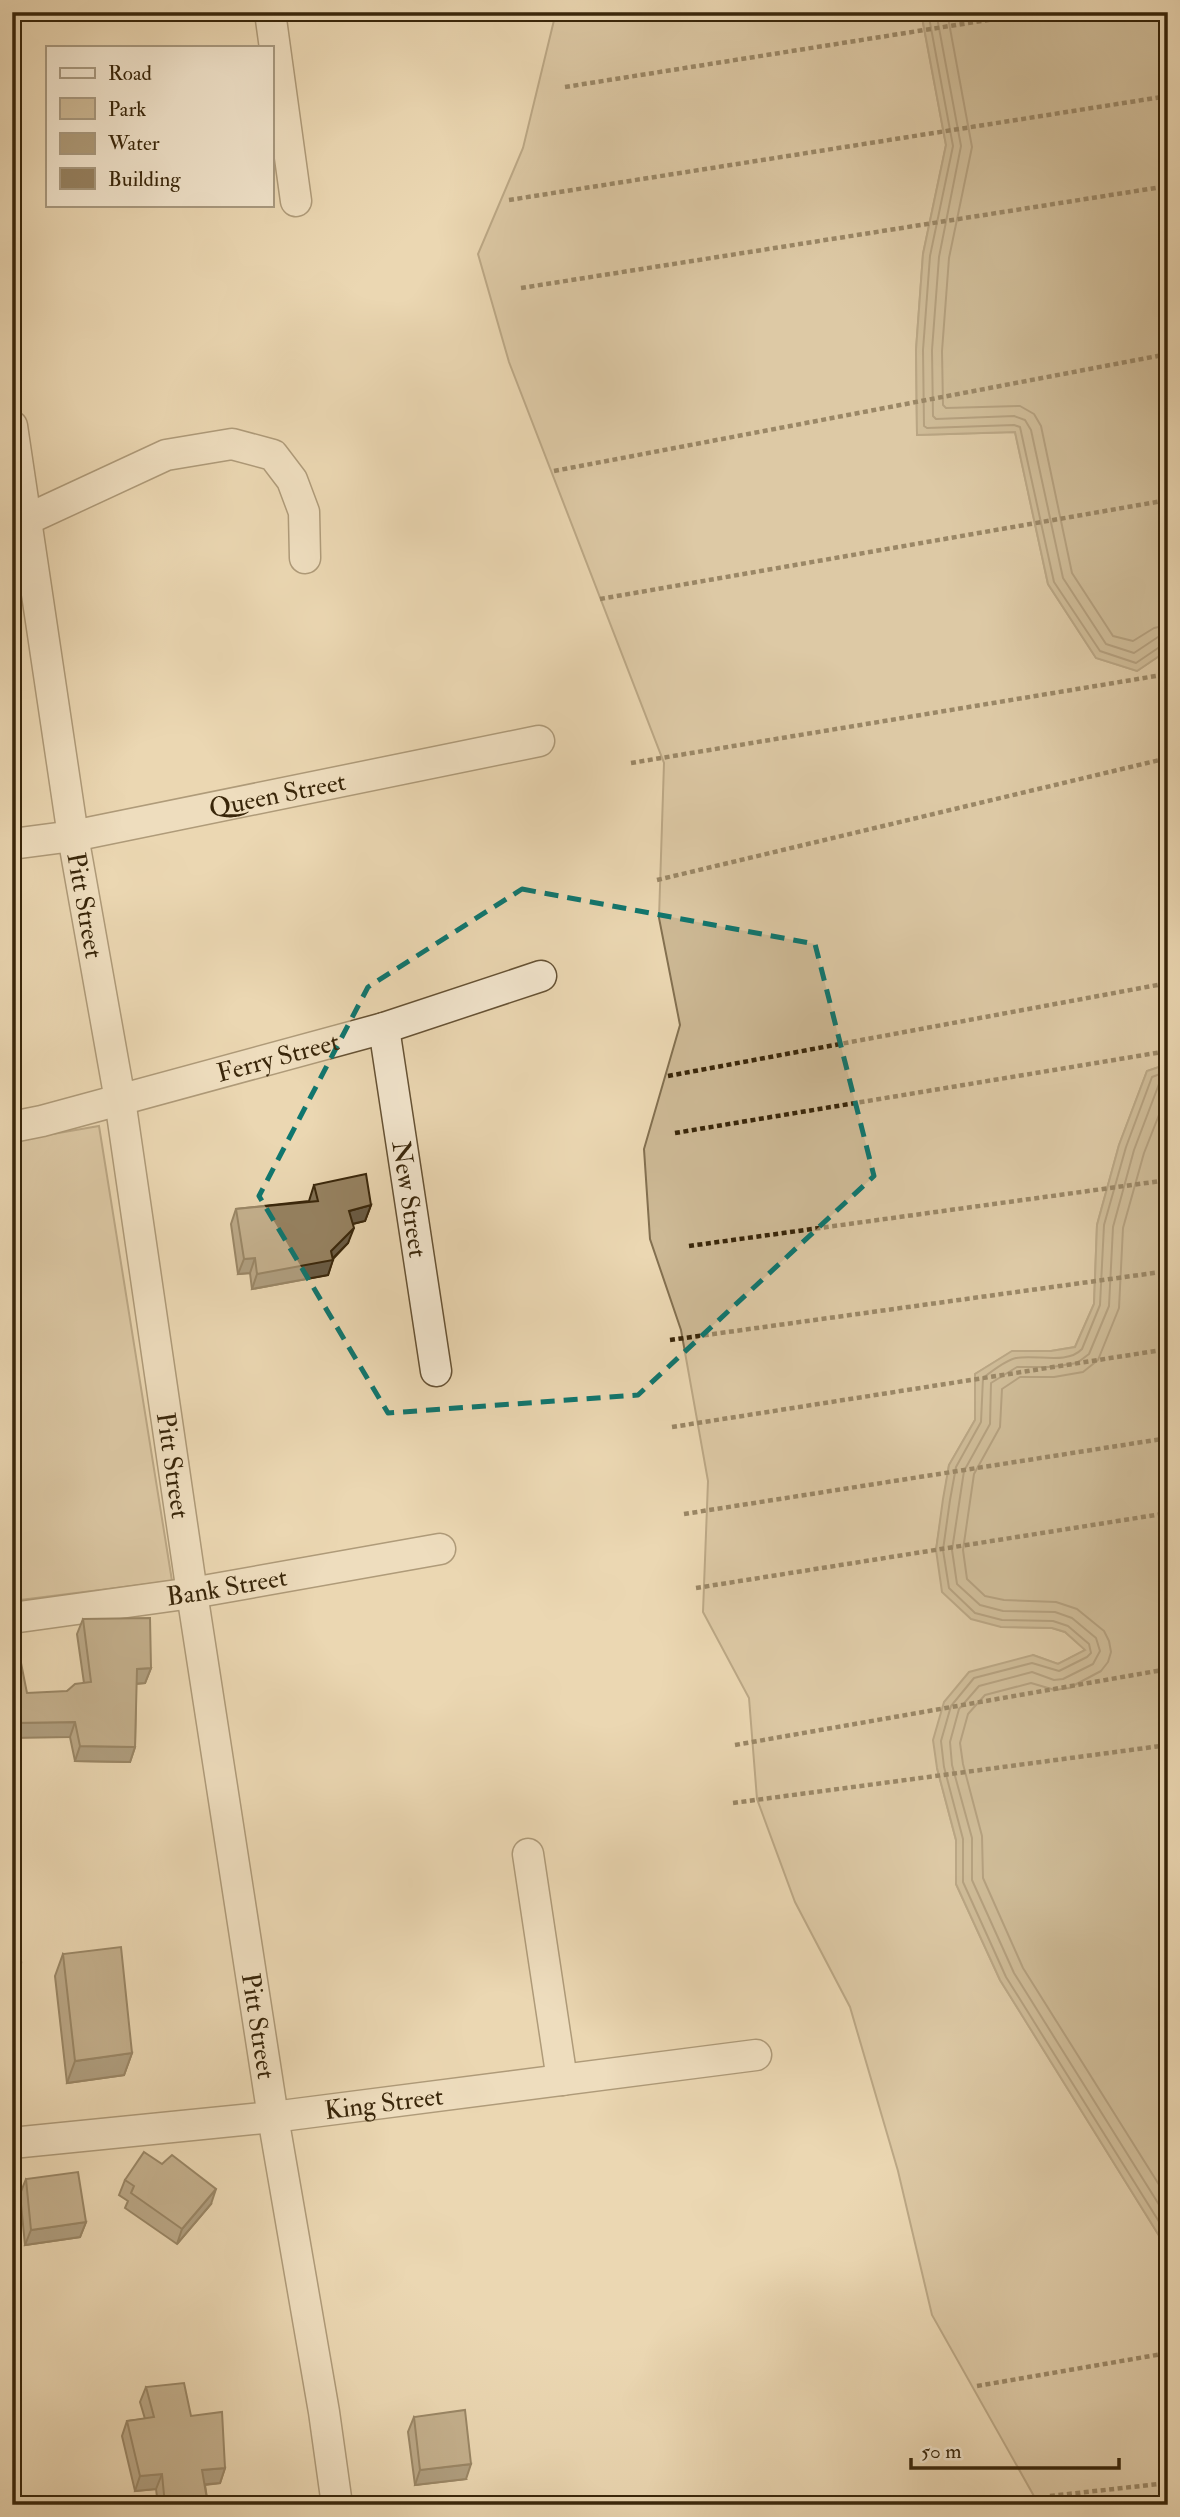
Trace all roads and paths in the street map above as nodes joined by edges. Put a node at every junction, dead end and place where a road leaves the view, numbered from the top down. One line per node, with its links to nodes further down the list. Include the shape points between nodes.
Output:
1 (270, 12): 9 (street)
2 (610, 12): 4 (path)
3 (1038, 12): 5 (path)
4 (568, 19)
5 (565, 87)
6 (1168, 96): 8 (path)
7 (1168, 186): 10 (path)
8 (509, 200)
9 (296, 201)
10 (521, 288)
11 (1168, 354): 13 (path)
12 (12, 426): 15 (street, Pitt Street)
13 (554, 471)
14 (1168, 500): 17 (path)
15 (28, 519): 16 (street, via 166,454 232,444 274,455 292,480 304,512); 22 (street, Pitt Street)
16 (305, 558)
17 (600, 599)
18 (1168, 674): 21 (path)
19 (539, 741): 22 (street, Queen Street)
20 (1168, 758): 24 (path)
21 (631, 763)
22 (73, 836): 23 (street, Queen Street); 30 (street, Pitt Street)
23 (12, 844)
24 (657, 880)
25 (541, 976): 27 (street, Ferry Street)
26 (1168, 983): 29 (path)
27 (384, 1028): 30 (street, Ferry Street); 38 (street, New Street)
28 (1168, 1051): 32 (path)
29 (668, 1076)
30 (120, 1100): 31 (street, Ferry Street); 45 (street, Pitt Street)
31 (12, 1127)
32 (676, 1133)
33 (1168, 1180): 34 (path)
34 (689, 1246)
35 (1168, 1271): 36 (path)
36 (670, 1340)
37 (1168, 1349): 39 (path)
38 (436, 1371)
39 (672, 1427)
40 (1168, 1438): 42 (path)
41 (1168, 1513): 44 (path)
42 (684, 1514)
43 (440, 1549): 45 (street, Bank Street)
44 (696, 1588)
45 (192, 1593): 46 (street, Bank Street); 54 (street, Pitt Street)
46 (12, 1618)
47 (1168, 1669): 48 (path)
48 (735, 1745)
49 (1168, 1745): 50 (path)
50 (733, 1803)
51 (528, 1854): 53 (street)
52 (756, 2055): 53 (street, King Street)
53 (562, 2080): 54 (street, King Street)
54 (273, 2117): 55 (street, King Street); 60 (street, Pitt Street)
55 (12, 2143)
56 (1168, 2353): 57 (path)
57 (977, 2386)
58 (1168, 2483): 59 (path)
59 (1050, 2496)
60 (337, 2505)

